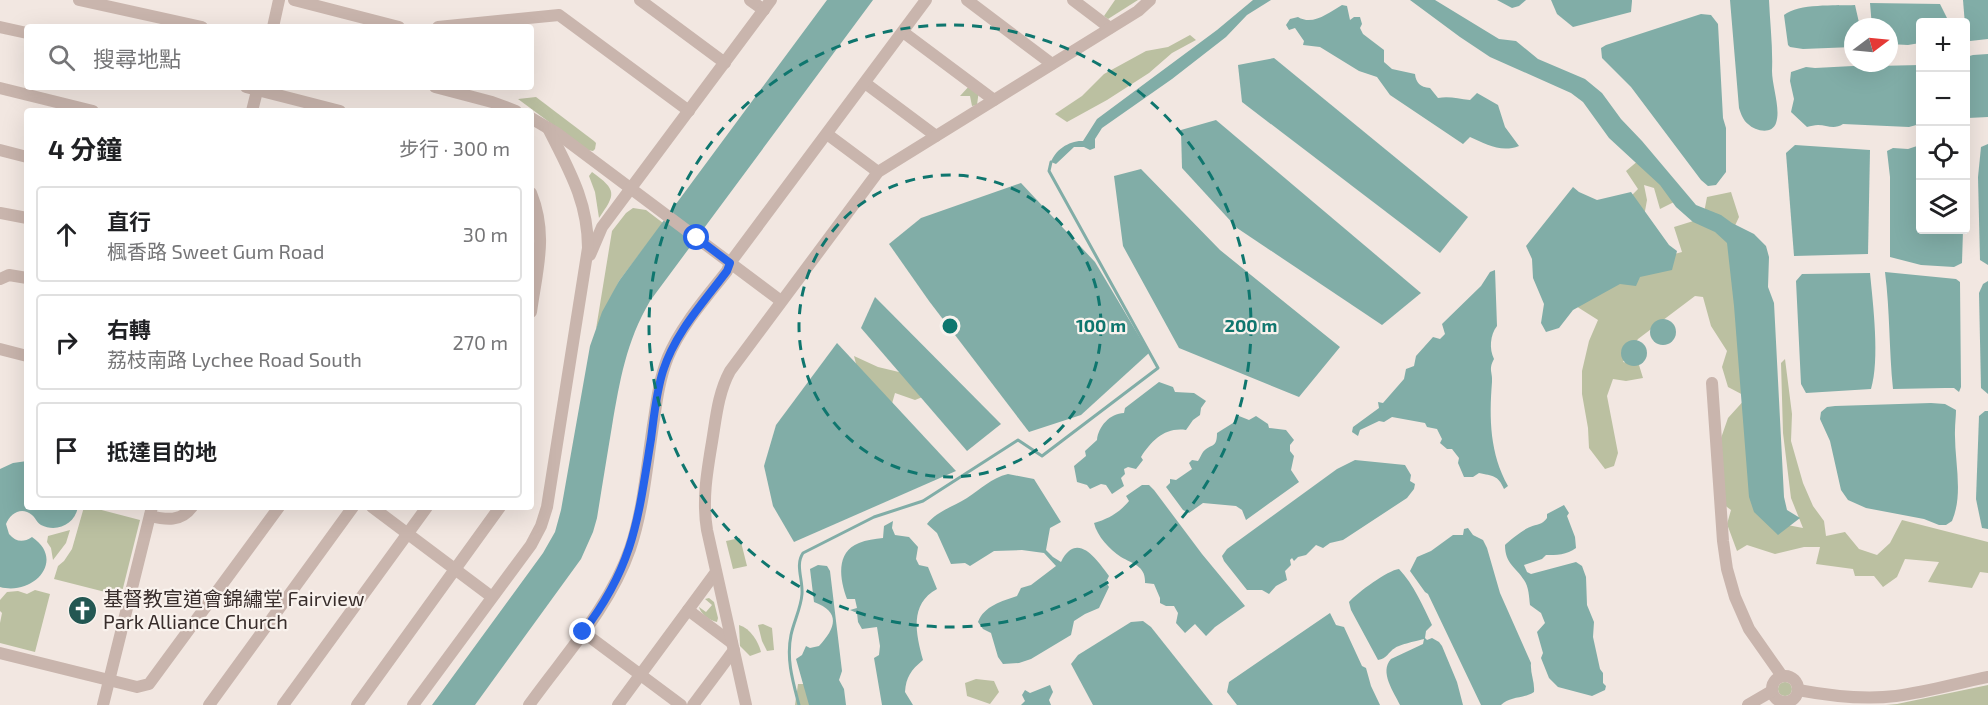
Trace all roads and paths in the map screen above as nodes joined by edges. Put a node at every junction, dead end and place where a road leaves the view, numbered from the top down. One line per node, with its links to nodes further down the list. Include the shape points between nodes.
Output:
1 (79, 0): 11 (street)
2 (279, 0): 12 (street)
3 (294, 0): 13 (street)
4 (640, 0): 19 (street)
5 (750, 0): 10 (street)
6 (926, 0): 18 (street)
7 (967, 0): 20 (street)
8 (1073, 0): 16 (street)
9 (1150, 0): 16 (street)
10 (767, 5): 19 (street)
11 (188, 24)
12 (274, 24)
13 (387, 24)
14 (468, 24): 31 (street, via 559,15)
15 (0, 27): 17 (street)
16 (1110, 28): 20 (street)
17 (24, 32)
18 (903, 32): 21 (street); 26 (street)
19 (725, 63): 31 (street)
20 (1052, 64): 26 (street)
21 (865, 83): 34 (street); 35 (street)
22 (0, 88): 27 (street)
23 (254, 90): 28 (street)
24 (261, 90): 29 (street)
25 (446, 90): 30 (street)
26 (994, 100): 35 (street)
27 (81, 108)
28 (252, 108)
29 (329, 108)
30 (508, 108)
31 (689, 111): 39 (street)
32 (534, 120): 33 (street)
33 (548, 128): 39 (street); 43 (street, via 584,207)
34 (827, 134): 38 (street); 44 (street)
35 (936, 136): 38 (street)
36 (0, 150): 37 (street)
37 (24, 156)
38 (878, 172): 48 (street)
39 (631, 189): 43 (street, via 602,227); 44 (street)
40 (534, 201): 47 (street, via 541,230)
41 (0, 213): 42 (street)
42 (24, 217)
43 (587, 262): 62 (street, via 544,516 531,545)
44 (730, 263): 48 (street); 64 (street, via 669,356 658,390 630,549 615,583)
45 (24, 277): 46 (street, via 13,274)
46 (0, 279)
47 (534, 291)
48 (781, 301): 61 (street, via 730,371 718,401 704,499)
49 (0, 349): 50 (street)
50 (24, 355)
51 (1712, 383): 68 (street, via 1722,541 1729,576 1747,624)
52 (189, 510): 58 (street, via 173,519)
53 (277, 510): 70 (street, via 152,681 137,687)
54 (351, 510): 75 (street)
55 (376, 510): 59 (street)
56 (425, 510): 59 (street)
57 (498, 510): 60 (street)
58 (151, 512): 70 (street)
59 (408, 533): 60 (street); 76 (street)
60 (455, 569): 62 (street); 77 (street)
61 (716, 572): 63 (street); 65 (street)
62 (492, 597): 78 (street)
63 (688, 610): 65 (street); 67 (street)
64 (583, 632): 67 (street); 79 (street)
65 (733, 646): 82 (street); 83 (street)
66 (0, 652): 70 (street)
67 (640, 675): 80 (street); 81 (street)
68 (1782, 676): 71 (street, via 1791,677); 72 (street, via 1774,682)
69 (1988, 677): 71 (street, via 1896,696 1847,697)
70 (109, 680): 74 (street)
71 (1798, 690): 73 (street)
72 (1772, 691): 73 (street); 84 (street)
73 (1786, 703)
74 (103, 705)
75 (209, 705)
76 (283, 705)
77 (357, 705)
78 (413, 705)
79 (529, 705)
80 (618, 705)
81 (681, 705)
82 (693, 705)
83 (746, 705)
84 (1748, 705)

